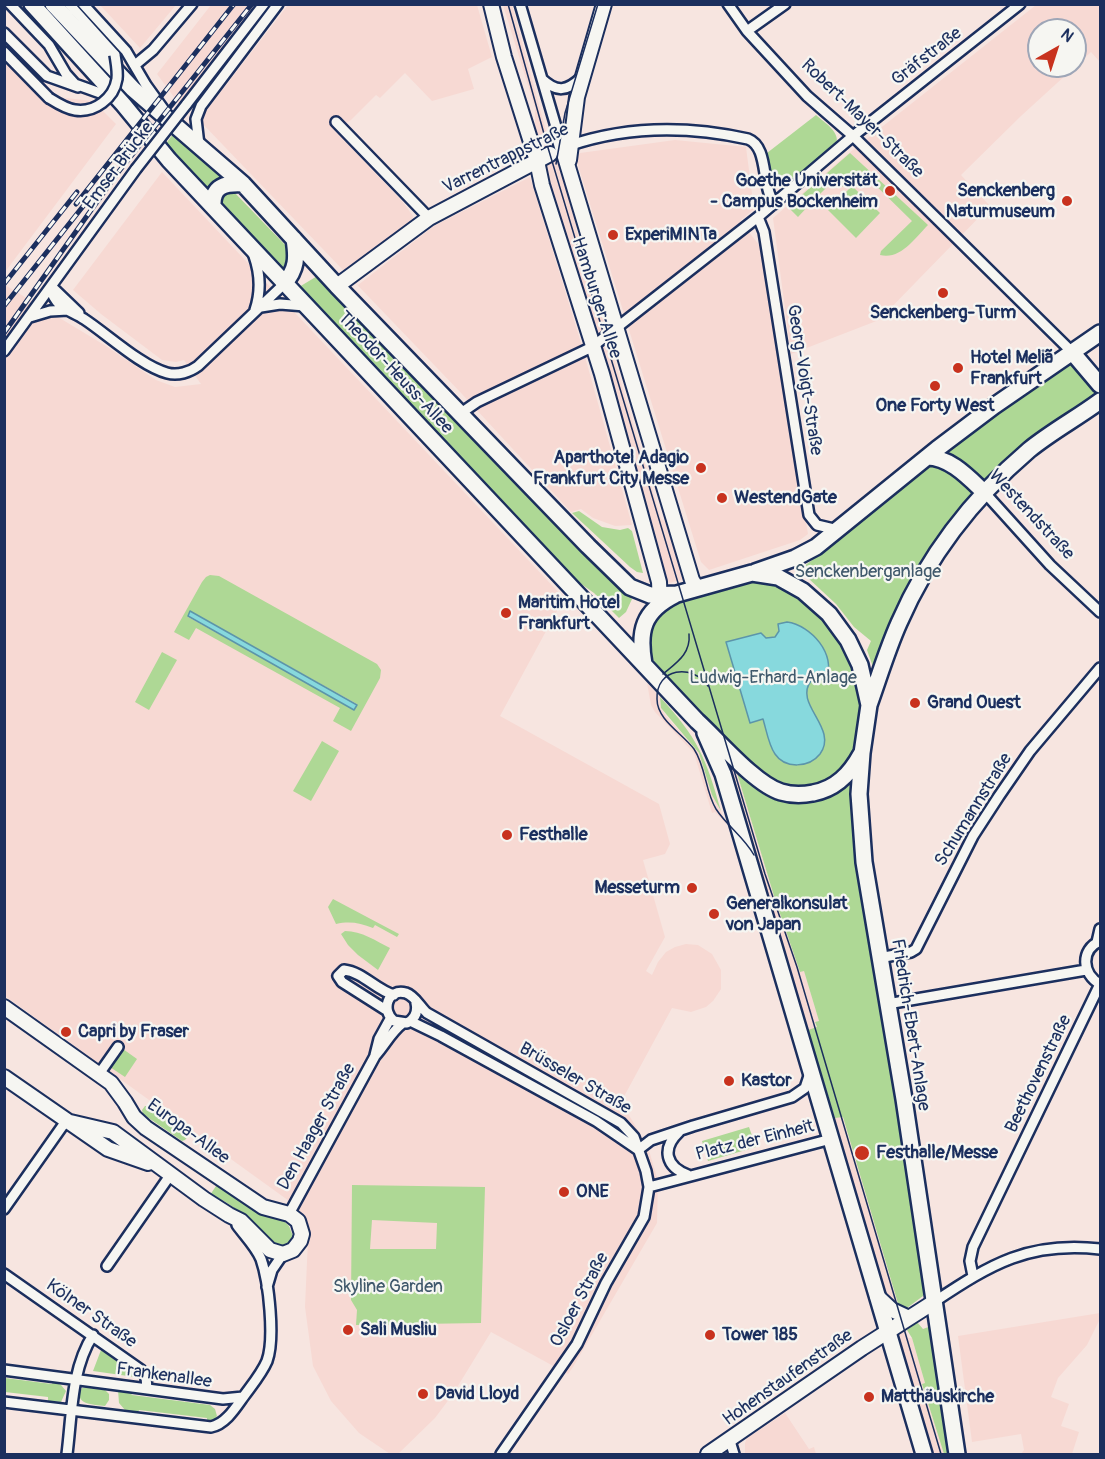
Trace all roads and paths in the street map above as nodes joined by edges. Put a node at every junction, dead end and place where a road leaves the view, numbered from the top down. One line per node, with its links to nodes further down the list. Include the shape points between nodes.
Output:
1 (10, 4): 21 (street, Theodor-Heuss-Allee, via 49,45 69,78)
2 (32, 4): 22 (main road, Theodor-Heuss-Allee)
3 (53, 4): 24 (main road, Theodor-Heuss-Allee, via 133,89)
4 (69, 4): 17 (street, bridge, via 115,55 117,80 111,94 98,106 75,110 49,98)
5 (83, 4): 18 (street, Theodor-Heuss-Allee)
6 (192, 4): 18 (street, via 153,51)
7 (278, 4): 26 (street, via 201,106 196,119)
8 (491, 4): 28 (street, Hamburger Allee)
9 (520, 4): 20 (street)
10 (604, 4): 19 (street)
11 (728, 4): 15 (street, Robert-Mayer-Straße)
12 (785, 4): 15 (street)
13 (1020, 4): 25 (street, Gräfstraße)
14 (263, 6): 39 (street, Emser Brücke, bridge, via 126,182)
15 (747, 31): 25 (street, Robert-Mayer-Straße, via 807,96)
16 (4, 33): 21 (street, Theodor-Heuss-Allee, via 40,71 52,79)
17 (4, 52)
18 (135, 65): 24 (street, Theodor-Heuss-Allee)
19 (583, 77): 20 (street, via 560,89 550,87); 27 (street)
20 (542, 79): 27 (street)
21 (83, 88): 22 (street, Theodor-Heuss-Allee)
22 (123, 104): 32 (main road, Theodor-Heuss-Allee)
23 (336, 122): 33 (street)
24 (178, 128): 26 (main road, Theodor-Heuss-Allee)
25 (854, 136): 31 (street, Gräfstraße); 49 (street, Robert-Mayer-Straße)
26 (199, 145): 29 (main road, Theodor-Heuss-Allee)
27 (560, 146): 28 (street, Varrentrappstraße); 30 (street); 31 (street, Varrentrappstraße, via 637,130 703,131 748,139 759,148 767,193); 45 (street, Hamburger Allee)
28 (537, 161): 30 (street, Hamburger Allee); 33 (street, Varrentrappstraße)
29 (243, 184): 32 (main road, via 220,186); 35 (main road, Theodor-Heuss-Allee)
30 (542, 185): 47 (street, Hamburger Allee)
31 (774, 204): 34 (street, Gräfstraße)
32 (213, 206): 36 (main road, Theodor-Heuss-Allee)
33 (429, 218): 38 (street, Varrentrappstraße)
34 (758, 218): 45 (street, Gräfstraße); 55 (street, Georg-Voigt-Straße, via 764,232 809,515 817,525)
35 (294, 239): 37 (main road, via 296,262); 38 (main road, Theodor-Heuss-Allee)
36 (252, 249): 37 (main road, Theodor-Heuss-Allee); 42 (street, via 258,266)
37 (284, 284): 40 (main road, Theodor-Heuss-Allee); 42 (street)
38 (337, 286): 52 (main road, Theodor-Heuss-Allee)
39 (51, 288): 41 (street, via 58,303); 43 (street, Emser Brücke); 44 (street)
40 (305, 306): 42 (street, via 280,304); 60 (main road, Theodor-Heuss-Allee)
41 (69, 310): 43 (street); 44 (street)
42 (257, 310): 44 (street, via 194,369 170,374 154,368)
43 (30, 317): 48 (street, Emser Brücke)
44 (83, 317)
45 (616, 328): 47 (street, Gräfstraße); 57 (street, Hamburger Allee, via 692,580)
46 (1101, 333): 49 (main road)
47 (592, 347): 52 (street, Gräfstraße); 58 (street, Hamburger Allee, via 659,582)
48 (4, 351)
49 (1072, 352): 50 (main road, Robert-Mayer-Straße); 53 (main road)
50 (1101, 385)
51 (1101, 401): 54 (main road, via 1032,448)
52 (461, 413): 58 (main road, Theodor-Heuss-Allee, via 630,587)
53 (927, 457): 54 (main road, Westendstraße, via 942,459); 55 (main road)
54 (985, 493): 59 (street, Westendstraße, via 1050,565); 62 (main road, via 951,532 918,584 898,625)
55 (838, 530): 56 (main road, via 804,554)
56 (752, 573): 57 (main road); 62 (main road, via 788,582 829,614 858,658)
57 (698, 588): 58 (main road)
58 (657, 598): 60 (main road, via 642,630)
59 (1101, 612)
60 (644, 664): 63 (main road)
61 (1101, 669): 67 (street, Schumannstraße, via 1030,751 999,796 973,836 916,949)
62 (869, 705): 64 (main road)
63 (697, 721): 64 (main road, via 759,779 780,792 809,794 827,789 846,776); 80 (main road, via 723,774)
64 (862, 753): 67 (main road, Friedrich-Ebert-Anlage, via 862,840)
65 (1101, 929): 66 (street)
66 (1099, 942): 68 (street, via 1087,953)
67 (879, 958): 72 (main road, Friedrich-Ebert-Anlage)
68 (1086, 970): 69 (street); 72 (street)
69 (1101, 984): 97 (street, Beethovenstraße, via 973,1247)
70 (394, 994): 71 (street, via 404,993); 74 (street, via 388,1001); 74 (street, via 351,971 339,973 338,979)
71 (416, 1003): 75 (street, via 417,1012); 78 (street, Brüsseler Straße)
72 (887, 1004): 100 (main road, Friedrich-Ebert-Anlage)
73 (4, 1007): 81 (street, Europa-Allee)
74 (388, 1014): 75 (street); 77 (street, Den Haager Straße)
75 (406, 1022): 77 (street, Den Haager Straße); 79 (street, Brüsseler Straße, via 441,1036)
76 (118, 1047): 81 (street)
77 (375, 1056): 91 (street, Den Haager Straße)
78 (507, 1059): 79 (street, via 495,1057); 86 (street, Brüsseler Straße, via 623,1125 633,1135)
79 (488, 1063): 86 (street, Brüsseler Straße, via 596,1121)
80 (811, 1072): 84 (street, Platz der Einheit, via 805,1088 792,1097); 85 (main road)
81 (99, 1074): 91 (street, Europa-Allee, via 111,1083 134,1118 146,1128 263,1207)
82 (4, 1077): 83 (street)
83 (66, 1121): 87 (street, via 113,1132); 90 (street)
84 (681, 1131): 86 (street, Platz der Einheit, via 651,1140); 88 (street, Platz der Einheit, via 670,1141 668,1157 676,1170)
85 (831, 1139): 88 (street, Platz der Einheit); 99 (main road)
86 (638, 1150): 89 (street, Osloer Straße)
87 (171, 1174): 92 (street); 95 (street)
88 (688, 1175): 89 (street, Platz der Einheit)
89 (649, 1187): 114 (street, Osloer Straße, via 644,1217 577,1344)
90 (4, 1209)
91 (289, 1214): 94 (street, via 298,1221 302,1234 293,1250)
92 (229, 1215): 94 (street, via 251,1229 270,1250); 98 (street, via 258,1255)
93 (1101, 1248): 97 (street, via 1063,1246 1037,1250)
94 (283, 1254): 98 (street, via 272,1270)
95 (107, 1266)
96 (4, 1274): 103 (street, Kölner Straße)
97 (973, 1276): 100 (street)
98 (267, 1289): 107 (street, via 270,1352 264,1368)
99 (877, 1296): 101 (street, via 894,1312); 102 (main road)
100 (934, 1302): 101 (street); 118 (main road, Friedrich-Ebert-Anlage)
101 (909, 1318): 102 (street)
102 (888, 1332): 112 (street, Hohenstaufenstraße); 117 (main road)
103 (93, 1335): 105 (street, via 81,1357); 106 (street, Kölner Straße, via 141,1370)
104 (4, 1371): 105 (street, Frankenallee)
105 (76, 1380): 106 (street, Frankenallee); 110 (street)
106 (147, 1389): 108 (street, Frankenallee)
107 (243, 1397): 108 (street); 111 (street)
108 (214, 1398): 111 (street, Frankenallee, via 224,1407)
109 (4, 1402): 110 (street)
110 (72, 1410): 111 (street, via 211,1427); 113 (street)
111 (222, 1421)
112 (730, 1441): 115 (street, Hohenstaufenstraße); 116 (street)
113 (67, 1455)
114 (501, 1455)
115 (708, 1455)
116 (734, 1455)
117 (924, 1455)
118 (957, 1455)

